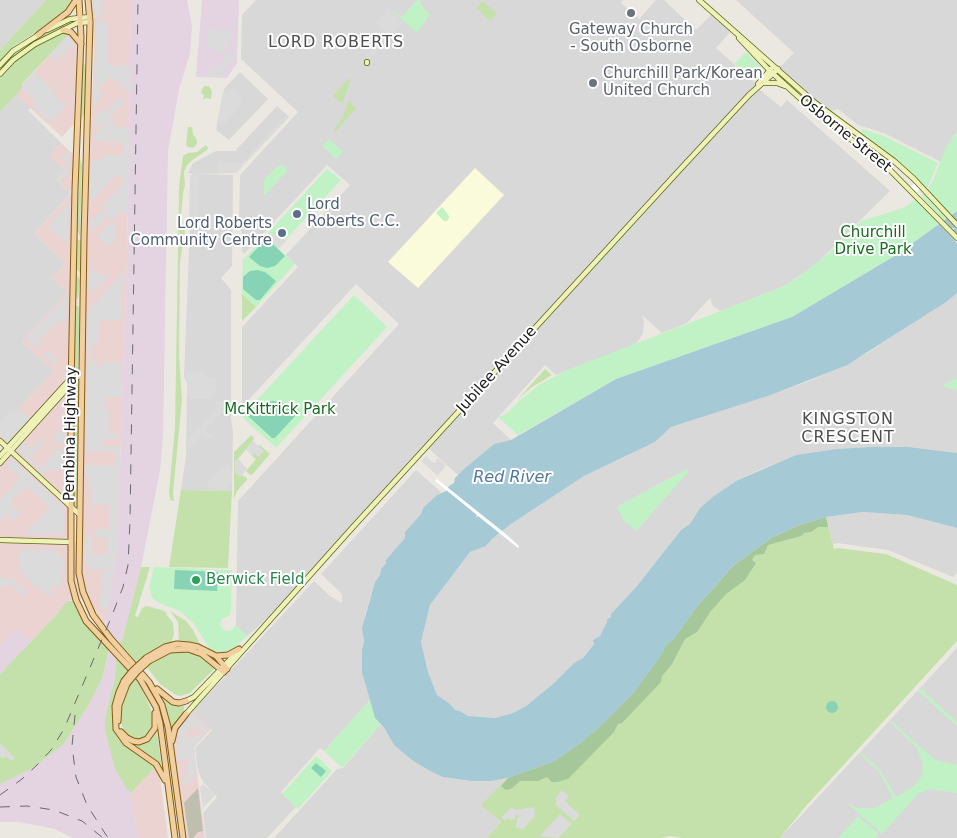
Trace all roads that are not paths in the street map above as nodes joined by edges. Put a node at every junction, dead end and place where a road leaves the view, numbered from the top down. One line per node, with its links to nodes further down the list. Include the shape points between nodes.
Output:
1 (78, 0): 4 (main road, Pembina Highway); 8 (main road)
2 (88, 0): 5 (main road, Pembina Highway)
3 (699, 0): 7 (main road, Osborne Street)
4 (81, 20): 5 (main road); 6 (main road); 8 (main road, via 68,20); 9 (main road, Pembina Highway)
5 (90, 20): 19 (main road, Pembina Highway)
6 (63, 30): 9 (main road, via 72,32); 13 (main road, via 24,51)
7 (732, 30): 11 (main road, Osborne Street); 12 (main road, Osborne Street)
8 (38, 35): 10 (main road, via 13,51)
9 (81, 44): 20 (main road, Pembina Highway)
10 (0, 65)
11 (776, 67): 12 (main road, Jubilee Avenue); 17 (main road, Osborne Street, via 814,102 894,161)
12 (772, 72): 14 (main road, Jubilee Avenue); 15 (main road, Osborne Street); 16 (main road, Jubilee Avenue)
13 (0, 74)
14 (762, 83): 15 (main road); 16 (main road, Jubilee Avenue)
15 (788, 87): 18 (main road, Osborne Street, via 888,168)
16 (749, 95): 30 (main road, Jubilee Avenue)
17 (957, 225)
18 (957, 238)
19 (81, 373): 21 (main road); 27 (main road, Pembina Highway)
20 (71, 378): 21 (main road, Pembina Highway); 23 (main road)
21 (71, 386): 23 (main road); 26 (main road, Pembina Highway)
22 (0, 441): 23 (main road)
23 (9, 449): 24 (main road); 25 (main road); 26 (main road)
24 (0, 456)
25 (0, 463)
26 (70, 505): 27 (main road); 29 (main road, Pembina Highway)
27 (79, 514): 34 (main road, Pembina Highway, via 79,573 88,604 102,628)
28 (0, 540): 29 (main road)
29 (70, 542): 36 (main road, Pembina Highway, via 71,581 81,614 140,679)
30 (242, 648): 31 (main road, via 228,655); 33 (main road, Jubilee Avenue)
31 (216, 656): 32 (main road, via 182,644 162,649); 33 (main road)
32 (148, 660): 33 (main road, via 170,650 188,649); 35 (main road, bridge)
33 (224, 668): 37 (main road, Jubilee Avenue); 38 (main road, Jubilee Avenue)
34 (149, 682): 37 (main road, via 171,701); 39 (main road, Pembina Highway, via 162,705)
35 (126, 683): 36 (main road, via 118,722 121,733 130,740 139,742 147,739 155,728); 40 (main road, via 115,706 116,729 122,739 159,767)
36 (149, 694): 40 (main road, Pembina Highway, via 160,723)
37 (186, 701)
38 (186, 714): 39 (main road, via 174,730)
39 (171, 748): 42 (main road, Pembina Highway)
40 (168, 789): 41 (main road, Pembina Highway)
41 (175, 838)
42 (183, 838)

